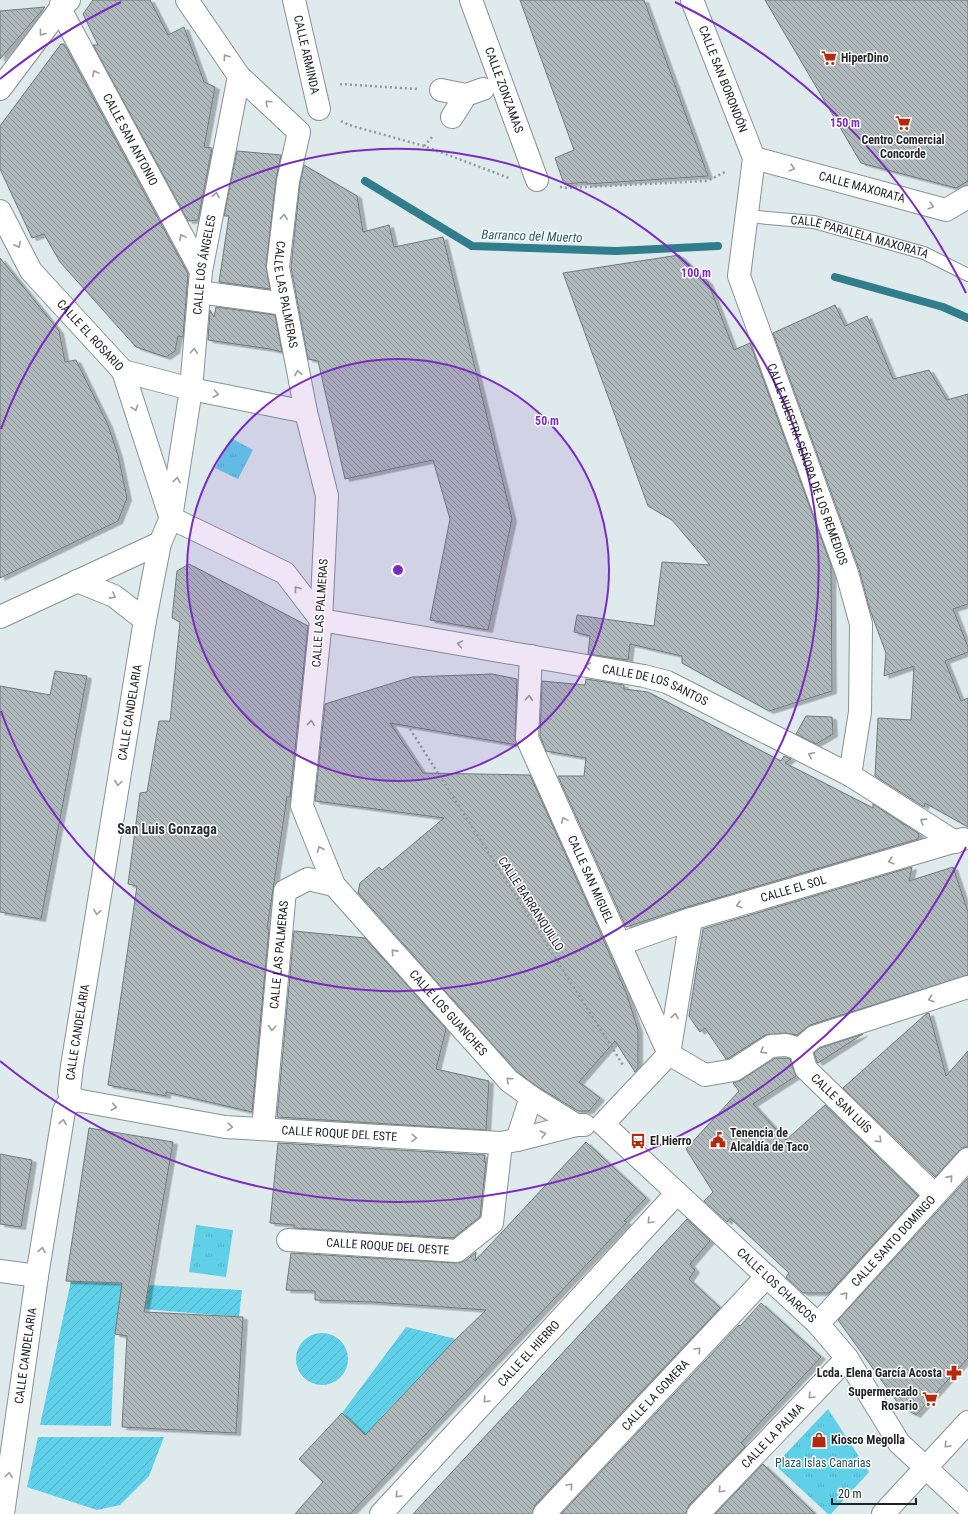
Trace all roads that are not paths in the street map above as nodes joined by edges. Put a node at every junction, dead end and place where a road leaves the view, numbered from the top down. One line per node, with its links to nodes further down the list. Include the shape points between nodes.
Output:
1 (187, 0): 6 (street, one-way to 1)
2 (294, 0): 9 (street, CALLE ARMINDA)
3 (471, 0): 12 (street, CALLE ZONZAMAS)
4 (692, 0): 11 (street, CALLE SAN BORONDÓN)
5 (64, 3): 7 (street, one-way to 7); 17 (street, CALLE SAN ANTONIO, one-way to 5)
6 (239, 76): 17 (street, CALLE LOS ÁNGELES, one-way to 6); 18 (street, CALLE LAS PALMERAS, one-way to 6, via 278,266 288,180 300,132)
7 (0, 89)
8 (441, 90): 10 (street, via 475,92)
9 (319, 110)
10 (452, 117)
11 (754, 158): 13 (street, CALLE MAXORATA, one-way to 13, via 946,210); 15 (street, CALLE NUESTRA SEÑORA DE LOS REMEDIOS)
12 (537, 180)
13 (968, 197)
14 (0, 211): 19 (street, CALLE EL ROSARIO, one-way to 19, via 31,271)
15 (746, 216): 16 (lane, CALLE PARALELA MAXORATA, via 814,222 924,253); 29 (street, CALLE NUESTRA SEÑORA DE LOS REMEDIOS, via 738,276 847,573 861,624 860,712)
16 (968, 275)
17 (200, 282): 18 (street); 20 (street, CALLE LOS ÁNGELES, one-way to 17)
18 (285, 304): 21 (street, CALLE LAS PALMERAS, one-way to 18)
19 (124, 371): 20 (street); 22 (street, CALLE EL ROSARIO, one-way to 22)
20 (191, 389): 21 (street, one-way to 21); 22 (street, CALLE LOS ÁNGELES, one-way to 20)
21 (306, 412): 27 (street, CALLE LAS PALMERAS, via 327,496)
22 (171, 518): 23 (street, CALLE LOS ÁNGELES); 27 (street, one-way to 22, via 285,573)
23 (160, 543): 24 (street); 26 (street, CALLE CANDELARIA)
24 (77, 581): 25 (street); 26 (street, one-way to 26, via 114,596)
25 (0, 617)
26 (144, 620): 38 (street, CALLE CANDELARIA, one-way to 38, via 72,1066 69,1092)
27 (321, 620): 28 (street, CALLE DE LOS SANTOS, one-way to 27); 31 (street, CALLE LAS PALMERAS, one-way to 27, via 302,806)
28 (531, 656): 29 (street, CALLE DE LOS SANTOS, one-way to 28, via 667,682); 33 (street, CALLE SAN MIGUEL, one-way to 28, via 527,738)
29 (850, 775): 30 (street, CALLE DE LOS SANTOS, one-way to 29)
30 (962, 840): 32 (street, CALLE EL SOL, one-way to 32)
31 (334, 885): 37 (street, CALLE LOS GUANCHES, one-way to 31, via 509,1081); 41 (street, CALLE LAS PALMERAS, one-way to 41, via 308,879 285,892)
32 (691, 919): 33 (street, CALLE EL SOL); 36 (street, one-way to 32)
33 (620, 944): 36 (street, CALLE SAN MIGUEL)
34 (968, 987): 35 (street, one-way to 35, via 814,1037)
35 (800, 1049): 36 (street, one-way to 36, via 786,1045 771,1046 734,1070 705,1075); 45 (street, CALLE SAN LUÍS, one-way to 45, via 806,1069)
36 (669, 1054): 39 (street)
37 (531, 1097): 40 (street, CALLE LOS GUANCHES); 42 (street, CALLE ROQUE DEL OESTE)
38 (76, 1100): 41 (street, CALLE ROQUE DEL ESTE, one-way to 41, via 197,1123); 48 (street, CALLE CANDELARIA, one-way to 38, via 65,1107)
39 (603, 1124): 40 (street, CALLE ROQUE DEL ESTE); 44 (street, CALLE LOS CHARCOS)
40 (576, 1125): 42 (street, CALLE ROQUE DEL ESTE, one-way to 40)
41 (263, 1129): 42 (street, CALLE ROQUE DEL ESTE, one-way to 42)
42 (509, 1141): 46 (street, CALLE ROQUE DEL OESTE, via 492,1223 457,1251)
43 (968, 1159): 45 (street, CALLE SANTO DOMINGO, one-way to 43)
44 (677, 1193): 49 (street, CALLE LOS CHARCOS); 56 (street, CALLE EL HIERRO, one-way to 56)
45 (935, 1195): 50 (street, CALLE SANTO DOMINGO, one-way to 45)
46 (288, 1240)
47 (0, 1271): 48 (street)
48 (37, 1276): 55 (street, CALLE CANDELARIA, one-way to 48)
49 (767, 1276): 50 (street, CALLE LOS CHARCOS); 57 (street, CALLE LA GOMERA, one-way to 49)
50 (818, 1324): 51 (street, CALLE LOS CHARCOS)
51 (847, 1358): 53 (street, CALLE LOS CHARCOS, via 899,1442); 58 (street, CALLE LA PALMA, one-way to 58)
52 (968, 1422): 53 (street, one-way to 53)
53 (925, 1468): 54 (street, CALLE LOS CHARCOS); 59 (street)
54 (968, 1507)
55 (3, 1514)
56 (381, 1514)
57 (544, 1514)
58 (698, 1514)
59 (883, 1514)

